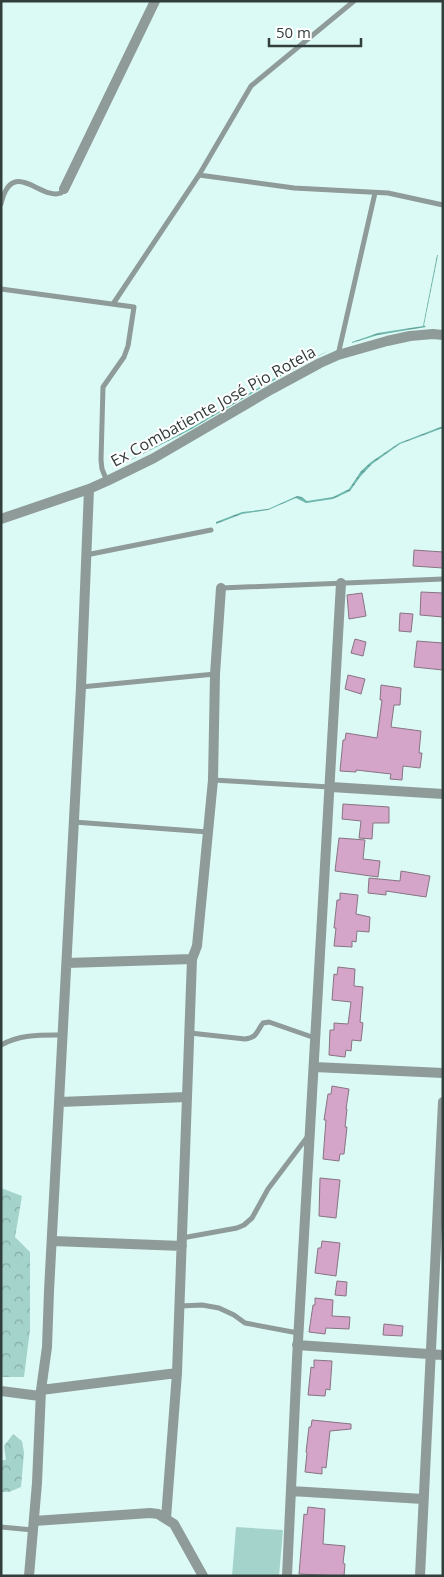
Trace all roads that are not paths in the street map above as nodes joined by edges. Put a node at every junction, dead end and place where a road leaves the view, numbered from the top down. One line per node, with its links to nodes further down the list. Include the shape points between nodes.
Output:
1 (155, 1): 4 (street)
2 (354, 1): 3 (lane, via 251,86)
3 (199, 175): 5 (lane, via 294,188); 9 (lane)
4 (64, 189): 6 (lane, via 55,195 18,182 7,188)
5 (375, 193): 7 (lane); 11 (lane)
6 (1, 204)
7 (443, 205)
8 (1, 289): 9 (lane)
9 (113, 304): 12 (lane, via 134,307 124,357 104,387 101,460)
10 (443, 335): 11 (street, Ex Combatiente José Pio Rotela, via 410,336)
11 (338, 355): 12 (street, Ex Combatiente José Pio Rotela)
12 (107, 481): 13 (street, Ex Combatiente José Pio Rotela)
13 (88, 489): 14 (street, Ex Combatiente José Pio Rotela); 16 (street)
14 (1, 519)
15 (211, 530): 16 (lane)
16 (86, 555): 21 (street)
17 (443, 579): 18 (lane)
18 (342, 583): 19 (lane); 23 (street)
19 (221, 588): 20 (street)
20 (215, 674): 21 (lane); 22 (street)
21 (81, 687): 25 (street)
22 (213, 780): 23 (lane); 26 (street)
23 (331, 787): 24 (street); 31 (street)
24 (443, 794)
25 (74, 822): 26 (lane); 28 (street)
26 (209, 832): 27 (street, via 197,946)
27 (192, 959): 28 (street); 29 (street)
28 (67, 963): 30 (street)
29 (190, 1033): 31 (lane, via 246,1040 257,1035 263,1023 269,1022); 35 (street)
30 (63, 1035): 32 (lane, via 26,1036); 36 (street)
31 (316, 1038): 33 (street)
32 (1, 1045)
33 (314, 1067): 34 (street); 38 (street)
34 (443, 1073)
35 (188, 1097): 36 (street); 40 (street)
36 (60, 1102): 39 (street)
37 (443, 1102): 44 (street)
38 (310, 1134): 40 (lane, via 244,1225); 42 (street)
39 (52, 1241): 40 (street); 48 (street, via 47,1347)
40 (182, 1242): 41 (street)
41 (180, 1306): 42 (lane, via 219,1308 245,1323); 46 (street)
42 (298, 1333): 43 (street)
43 (297, 1345): 44 (street); 49 (street)
44 (430, 1354): 45 (street); 50 (street)
45 (443, 1355)
46 (177, 1373): 48 (street); 51 (street)
47 (1, 1391): 48 (street)
48 (40, 1393): 52 (street)
49 (291, 1491): 50 (street); 56 (street)
50 (423, 1499): 57 (street)
51 (166, 1518): 52 (street, via 150,1513); 55 (street, via 174,1524)
52 (34, 1525): 53 (lane); 54 (street)
53 (1, 1527)
54 (29, 1576)
55 (203, 1576)
56 (287, 1576)
57 (420, 1576)

